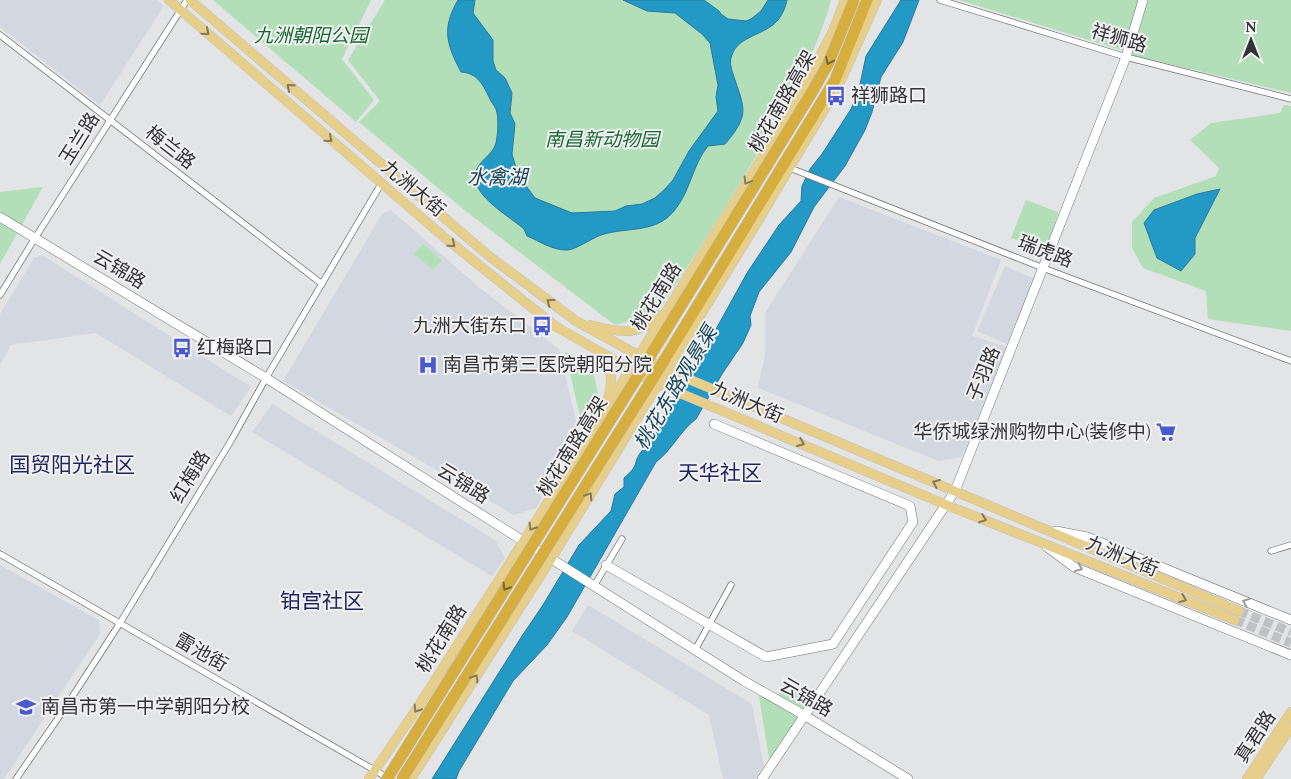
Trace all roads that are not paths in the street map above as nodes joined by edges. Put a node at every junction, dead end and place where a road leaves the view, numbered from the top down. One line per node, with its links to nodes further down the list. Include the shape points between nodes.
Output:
1 (169, 0): 9 (main road, 九洲大街)
2 (188, 0): 9 (street, 玉兰路); 22 (main road, 九洲大街, one-way to 2, via 489,256)
3 (845, 0): 21 (main road, 桃花南路, one-way to 21, via 812,71)
4 (854, 0): 60 (highway, 桃花南路高架, one-way to 60, bridge, via 828,64 812,92)
5 (867, 0): 63 (highway, 桃花南路高架, bridge, via 835,80)
6 (876, 0): 14 (main road, via 839,85)
7 (940, 0): 11 (street, 祥狮路)
8 (1143, 0): 11 (street, 子羽路)
9 (180, 9): 13 (street, 玉兰路); 15 (main road, 九洲大街, one-way to 15)
10 (0, 35): 13 (street, 梅兰路)
11 (1126, 57): 12 (street, 祥狮路); 18 (street, 子羽路)
12 (1291, 100)
13 (110, 120): 17 (street, 玉兰路); 19 (street, 梅兰路)
14 (790, 168): 18 (street, 瑞虎路); 27 (main road)
15 (381, 184): 19 (street, 红梅路); 23 (main road, 九洲大街, one-way to 23)
16 (0, 217): 17 (street, 云锦路)
17 (35, 238): 20 (street, 玉兰路); 28 (street, 云锦路)
18 (1043, 268): 25 (street, 瑞虎路); 34 (street, 子羽路)
19 (322, 284): 28 (street, 红梅路)
20 (0, 295)
21 (666, 312): 22 (main road, via 646,328 627,331); 24 (main road, 桃花南路)
22 (576, 321): 24 (main road, 九洲大街)
23 (555, 326): 26 (main road, 九洲大街); 32 (main road, via 600,355 607,364 612,381)
24 (639, 356): 26 (main road, 桃花南路); 27 (main road, 九洲大街)
25 (1291, 361)
26 (631, 370): 29 (main road, 九洲大街); 32 (main road, 桃花南路)
27 (667, 370): 29 (main road); 34 (main road, 九洲大街, one-way to 27)
28 (266, 378): 41 (street, 云锦路); 51 (street, 红梅路)
29 (658, 384): 30 (main road, 九洲大街); 31 (main road)
30 (676, 391): 31 (main road, via 666,392); 35 (main road, 九洲大街, one-way to 35)
31 (645, 405): 45 (main road, one-way to 31)
32 (602, 416): 41 (main road, 桃花南路, one-way to 41)
33 (714, 424): 52 (street, via 910,506 913,522 833,644 766,657)
34 (955, 491): 35 (street, 子羽路); 38 (main road, 九洲大街)
35 (946, 505): 36 (main road, 九洲大街); 37 (street, 子羽路)
36 (958, 510): 37 (street); 40 (main road, 九洲大街, one-way to 40)
37 (936, 519): 57 (street, 子羽路)
38 (1044, 529): 40 (main road, 九洲大街, one-way to 38, via 1237,615); 49 (street, one-way to 38, via 1087,537)
39 (622, 539): 46 (street)
40 (1039, 541): 55 (street, one-way to 55, via 1074,567 1258,643)
41 (523, 542): 45 (street, 云锦路); 59 (main road, 桃花南路, one-way to 59)
42 (1291, 545): 43 (street)
43 (1271, 551)
44 (0, 554): 51 (street, 雷池街)
45 (554, 561): 47 (street, 云锦路); 64 (main road, one-way to 45)
46 (606, 565): 47 (street); 52 (street)
47 (592, 585): 54 (street, 云锦路)
48 (731, 585): 52 (street)
49 (1272, 613): 50 (street); 53 (street)
50 (1291, 620)
51 (120, 623): 59 (street, 雷池街); 61 (street, 红梅路)
52 (710, 624): 54 (street)
53 (1291, 625)
54 (695, 650): 57 (street, 云锦路)
55 (1291, 653)
56 (1291, 712): 67 (main road, 真君路)
57 (804, 715): 65 (street, 子羽路); 66 (street, 云锦路)
58 (1291, 727): 68 (main road, 真君路)
59 (376, 771): 60 (street, 雷池街); 62 (main road, 桃花南路)
60 (387, 778)
61 (16, 779)
62 (369, 779)
63 (402, 779)
64 (412, 779)
65 (762, 779)
66 (908, 779)
67 (1247, 779)
68 (1256, 779)

